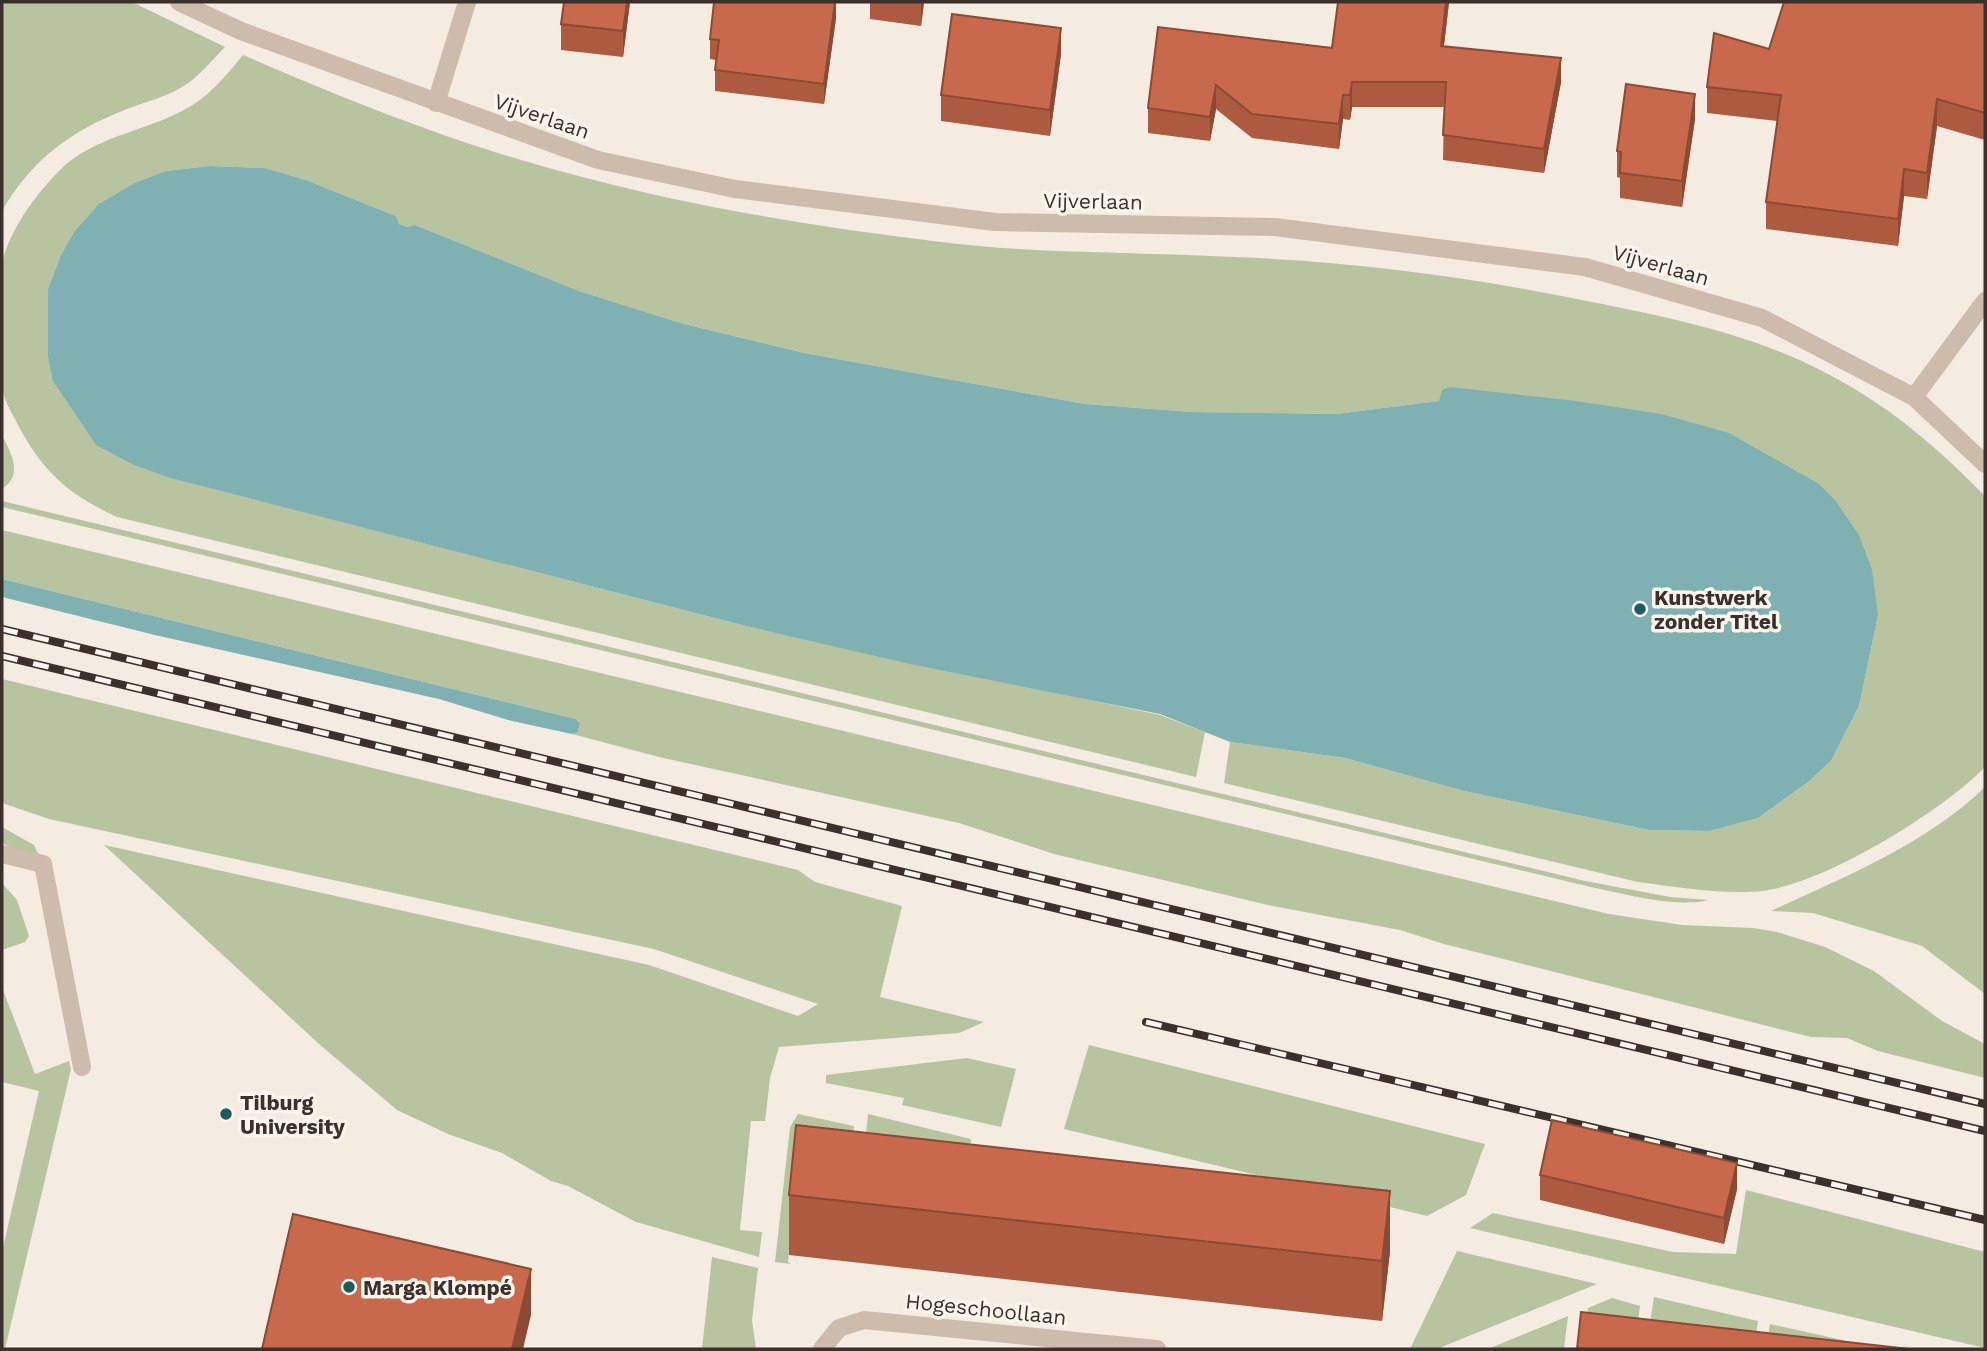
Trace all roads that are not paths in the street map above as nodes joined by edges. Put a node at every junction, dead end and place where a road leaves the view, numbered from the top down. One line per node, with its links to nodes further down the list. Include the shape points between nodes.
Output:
1 (179, 2): 3 (street, Vijverlaan, via 241,31)
2 (467, 2): 3 (street)
3 (436, 103): 5 (street, Vijverlaan, via 598,160 735,190 995,222 1275,227 1585,267 1762,318)
4 (1985, 301): 5 (street)
5 (1914, 397): 6 (street, Vijverlaan)
6 (1985, 464)
7 (2, 854): 8 (street, via 43,864)
8 (82, 1067)
9 (822, 1349): 10 (street, Hogeschoollaan, via 839,1328 864,1320)
10 (1157, 1349)

